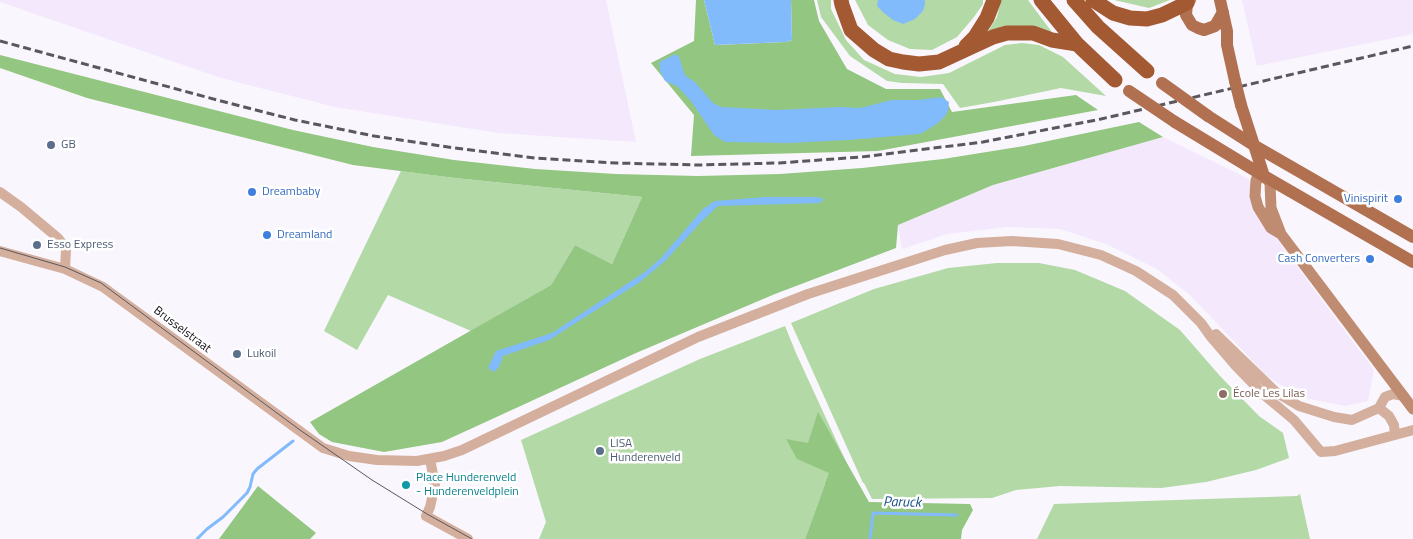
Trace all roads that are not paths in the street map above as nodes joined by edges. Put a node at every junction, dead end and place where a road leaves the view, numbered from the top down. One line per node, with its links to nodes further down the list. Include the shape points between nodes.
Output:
1 (841, 0): 9 (highway, via 851,30 889,59 920,64 939,62)
2 (994, 0): 9 (highway, via 975,37)
3 (1041, 0): 8 (highway)
4 (1074, 0): 10 (highway, via 1098,27)
5 (1093, 0): 6 (highway, via 1113,13 1147,19)
6 (1188, 2): 7 (main road, via 1188,20 1204,30 1215,26)
7 (1222, 6): 12 (main road, bridge, via 1241,106)
8 (1077, 44): 9 (highway, via 1033,33 1007,33); 11 (highway)
9 (959, 52)
10 (1147, 71): 12 (main road, bridge)
11 (1115, 80): 13 (main road, bridge, via 1175,122)
12 (1255, 146): 13 (main road); 15 (main road)
13 (1264, 176): 17 (main road); 20 (main road, via 1256,180 1258,206)
14 (0, 192): 18 (street, via 58,238 66,249)
15 (1413, 237)
16 (0, 251): 18 (street, Brusselstraat)
17 (1413, 262)
18 (65, 269): 25 (street, Brusselstraat, via 111,292 323,448 377,460)
19 (1201, 323): 21 (street, via 1277,393 1299,406 1352,420); 24 (street, via 1235,365 1294,420 1321,452); 25 (street, Brusselstraat, via 1173,296 1136,271 1102,255 1058,244 977,244 945,250 808,294 698,337 462,450)
20 (1404, 396): 21 (street, via 1393,394 1385,397); 22 (main road)
21 (1379, 408): 24 (street, via 1389,416)
22 (1413, 409)
23 (1413, 430): 24 (street)
24 (1395, 434)
25 (430, 459): 26 (street, via 435,485 426,516)
26 (468, 539)

